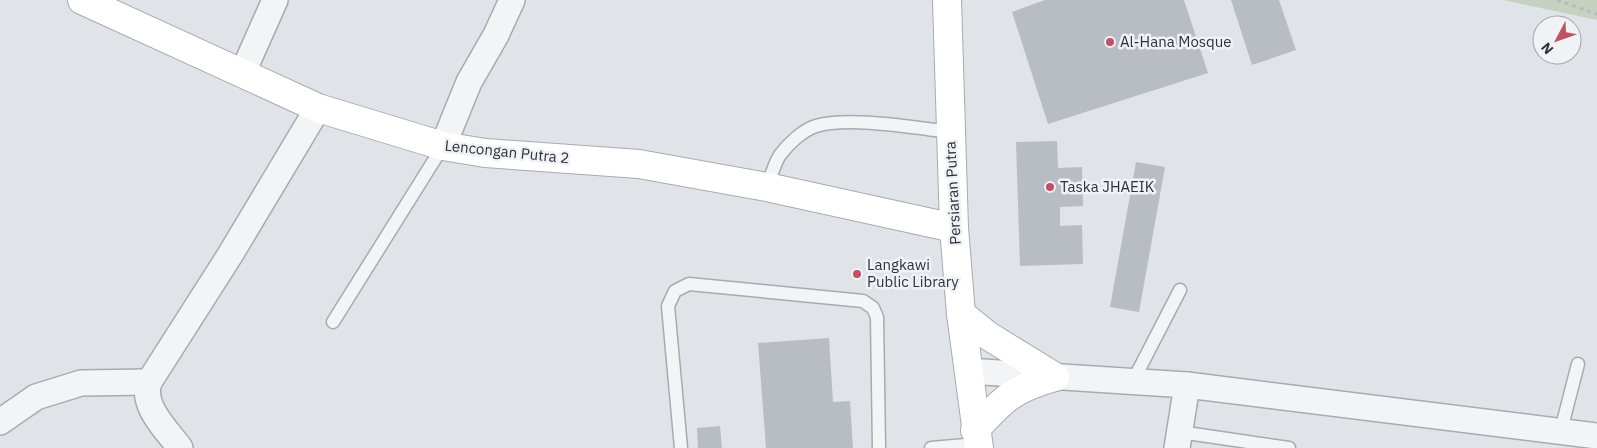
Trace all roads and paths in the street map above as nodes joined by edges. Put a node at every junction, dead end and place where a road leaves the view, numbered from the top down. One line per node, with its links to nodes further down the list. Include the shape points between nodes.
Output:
1 (82, 0): 7 (street, Lencongan Putra 2)
2 (274, 0): 7 (street)
3 (512, 0): 10 (street, via 469,82)
4 (947, 0): 9 (street, Persiaran Putra)
5 (1557, 0): 6 (path)
6 (1597, 14)
7 (243, 72): 8 (street, Lencongan Putra 2)
8 (318, 108): 10 (street, Lencongan Putra 2); 20 (street)
9 (950, 132): 11 (lane, via 890,124 815,126 797,138 780,156); 12 (street, Persiaran Putra)
10 (443, 146): 11 (street, Lencongan Putra 2, via 485,153 639,164); 15 (lane)
11 (767, 187): 12 (street, Lencongan Putra 2)
12 (954, 228): 14 (street, Persiaran Putra)
13 (1180, 290): 19 (lane)
14 (961, 314): 17 (street, Persiaran Putra); 18 (street, via 987,335)
15 (333, 322)
16 (1578, 364): 23 (lane)
17 (968, 371): 18 (street); 26 (street, Persiaran Putra)
18 (1054, 377): 19 (street); 26 (street, via 1016,390 1001,401)
19 (1133, 381): 21 (street)
20 (149, 382): 22 (street, via 81,383 36,396); 27 (street, via 146,392 151,408)
21 (1187, 385): 23 (street); 25 (street)
22 (0, 422)
23 (1561, 430): 24 (street)
24 (1597, 436)
25 (1179, 440): 31 (lane)
26 (977, 443): 30 (lane)
27 (180, 448)
28 (681, 448): 29 (lane, via 668,306 675,291 689,284 863,301 873,308 877,317)
29 (879, 448)
30 (931, 448)
31 (1289, 448)

